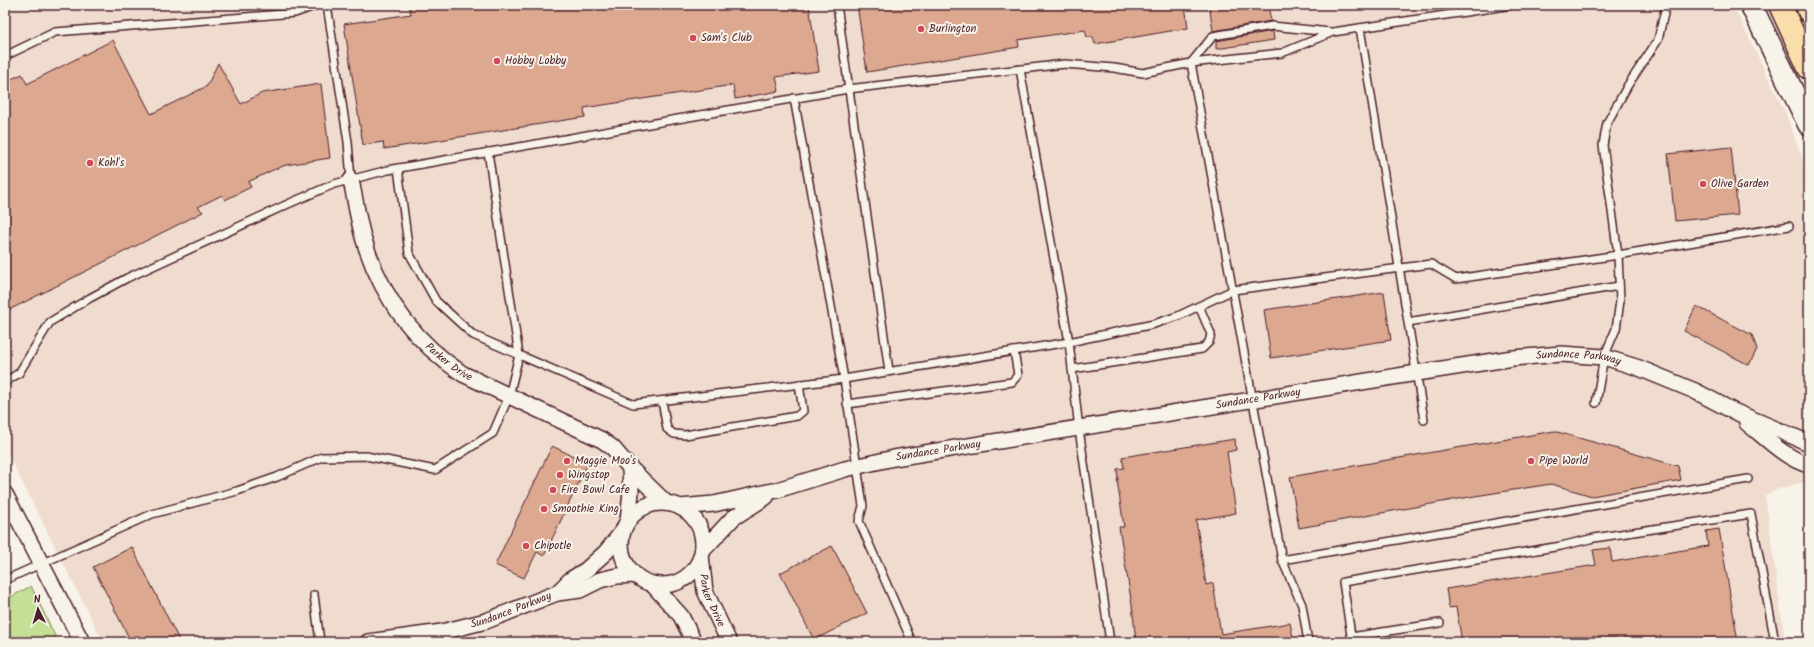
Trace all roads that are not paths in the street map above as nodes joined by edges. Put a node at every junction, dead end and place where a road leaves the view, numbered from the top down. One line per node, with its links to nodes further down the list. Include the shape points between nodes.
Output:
1 (317, 5): 12 (lane, via 295,14 55,32)
2 (327, 5): 21 (lane, via 348,142)
3 (837, 5): 16 (lane)
4 (1512, 5): 10 (lane)
5 (1666, 5): 23 (lane, via 1658,40 1628,85 1607,123 1603,145)
6 (1751, 5): 18 (main road)
7 (1780, 5): 14 (highway)
8 (1807, 5): 9 (highway)
9 (1809, 11)
10 (1360, 28): 11 (lane); 24 (lane)
11 (1333, 32): 13 (lane, via 1282,53); 13 (lane, via 1272,26 1213,36)
12 (5, 56)
13 (1191, 63): 15 (lane, via 1143,74 1114,68 1065,64); 26 (lane)
14 (1809, 68)
15 (1020, 69): 16 (lane); 29 (lane)
16 (848, 89): 17 (lane); 34 (lane)
17 (794, 98): 19 (lane); 36 (lane)
18 (1809, 125)
19 (488, 152): 20 (lane); 31 (lane)
20 (398, 168): 21 (lane); 31 (lane, via 410,253 432,295 473,335)
21 (351, 180): 37 (lane, via 334,184 288,204 90,298 50,322 19,373); 39 (street, Parker Drive, via 364,237 379,281 409,327 422,342 463,374)
22 (1789, 226): 23 (lane)
23 (1618, 255): 24 (lane, via 1456,279 1430,264); 25 (lane)
24 (1400, 268): 26 (lane); 28 (lane)
25 (1619, 286): 28 (lane); 32 (lane, via 1616,329)
26 (1233, 290): 27 (lane); 41 (lane)
27 (1200, 306): 29 (lane, via 1154,324); 33 (lane, via 1211,334 1210,342 1202,349)
28 (1408, 322): 35 (lane)
29 (1069, 342): 30 (lane); 33 (lane)
30 (1014, 351): 34 (lane); 43 (lane, via 1018,376 1012,382)
31 (520, 355): 39 (lane); 40 (lane, via 633,404)
32 (1604, 357): 35 (street, Sundance Parkway, via 1560,354 1513,358); 42 (lane); 44 (street, Sundance Parkway, via 1695,391)
33 (1072, 369): 46 (lane)
34 (889, 372): 36 (lane)
35 (1416, 373): 41 (street, Sundance Parkway); 45 (lane)
36 (844, 379): 38 (lane); 43 (lane)
37 (5, 382)
38 (799, 384): 40 (lane); 40 (lane, via 803,411 797,416 685,435 674,434 667,429)
39 (510, 396): 50 (street, Parker Drive, via 602,440 613,448); 58 (lane, via 493,433 435,470 366,456 322,457 237,491 152,514)
40 (662, 400)
41 (1254, 400): 46 (street, Sundance Parkway); 57 (lane)
42 (1596, 403)
43 (848, 404): 49 (lane)
44 (1733, 411): 47 (street, Sundance Parkway); 48 (street, Sundance Parkway, via 1778,448)
45 (1424, 420)
46 (1079, 428): 49 (street, Sundance Parkway); 73 (lane)
47 (1809, 443)
48 (1809, 465)
49 (856, 466): 52 (street, Sundance Parkway); 72 (lane, via 862,506 859,520)
50 (630, 468): 54 (street, Parker Drive); 55 (street, via 631,492)
51 (1748, 479): 57 (lane)
52 (777, 490): 54 (street, Sundance Parkway, via 714,504); 56 (street, Sundance Parkway, via 733,518)
53 (5, 494): 58 (street)
54 (673, 505): 55 (street, via 651,504 638,510); 56 (street, via 691,514 699,525 703,537)
55 (625, 526): 59 (street, via 621,543 622,555); 62 (street, Sundance Parkway, via 606,552)
56 (702, 553): 61 (street, via 694,570 685,579 668,584); 71 (street, Parker Drive, via 705,591)
57 (1282, 560): 74 (lane, via 1302,605)
58 (40, 563): 60 (lane); 67 (street)
59 (635, 575): 61 (street); 62 (street, Sundance Parkway, via 617,576 600,580 580,590)
60 (5, 580)
61 (652, 584): 70 (street, via 681,616)
62 (557, 593): 65 (street, Sundance Parkway)
63 (314, 595): 68 (lane)
64 (1440, 623): 66 (lane)
65 (444, 637): 69 (street, Sundance Parkway)
66 (1352, 639): 75 (lane, via 1343,582 1561,546 1594,538 1751,514)
67 (82, 642)
68 (320, 642)
69 (368, 642)
70 (694, 642)
71 (729, 642)
72 (912, 642)
73 (1110, 642)
74 (1308, 642)
75 (1775, 642)

